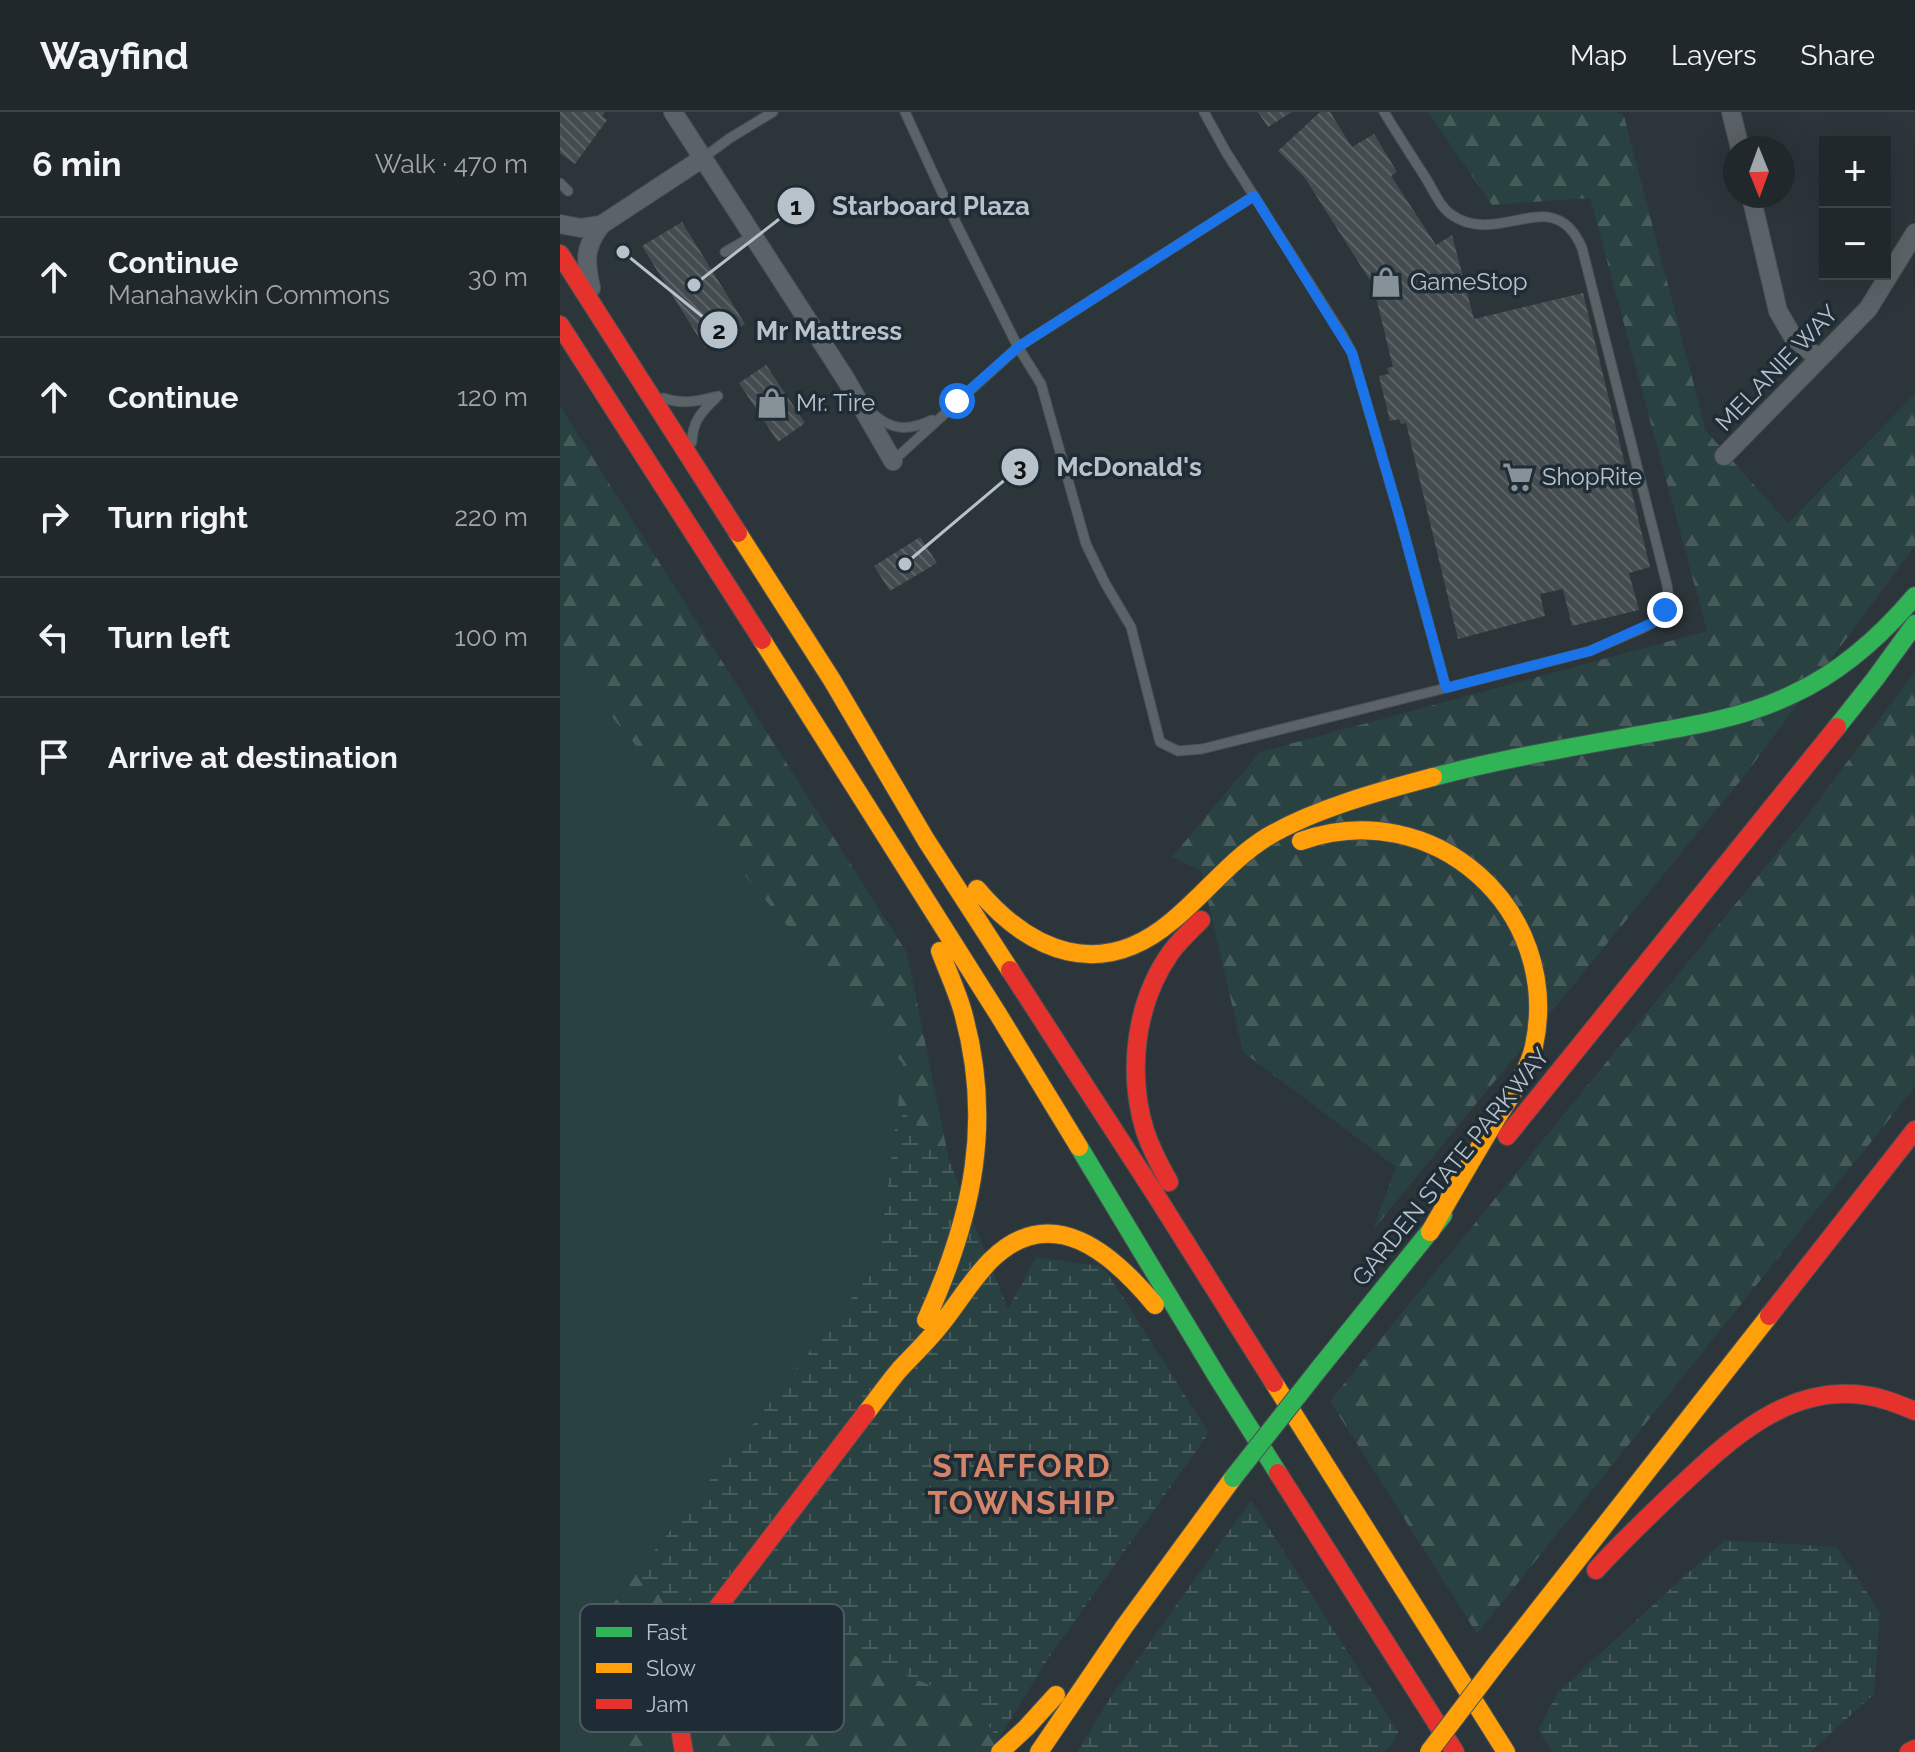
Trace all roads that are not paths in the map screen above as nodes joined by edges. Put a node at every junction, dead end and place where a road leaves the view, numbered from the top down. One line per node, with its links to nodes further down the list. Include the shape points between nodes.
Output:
1 (673, 112): 8 (street)
2 (773, 112): 8 (lane)
3 (905, 112): 21 (lane)
4 (1204, 112): 11 (lane)
5 (1384, 112): 31 (lane, via 1454,217 1494,225 1543,215 1558,218 1577,234 1669,599 1656,621 1590,651)
6 (1731, 112): 7 (street)
7 (1737, 136)
8 (703, 158): 14 (street); 16 (street)
9 (560, 183): 10 (lane)
10 (568, 191)
11 (1254, 196): 21 (lane); 31 (lane, via 1352,353)
12 (1754, 208): 22 (street, via 1778,311 1793,337)
13 (560, 224): 14 (street)
14 (601, 225): 19 (street, via 587,256)
15 (1915, 233): 22 (street, MELANIE WAY, via 1868,309)
16 (753, 236): 17 (lane); 23 (street)
17 (725, 252)
18 (560, 254): 19 (highway)
19 (596, 311): 24 (highway)
20 (560, 325): 35 (highway)
21 (1018, 347): 25 (lane); 31 (lane, via 1041,384 1086,544 1131,627 1160,742 1178,751 1202,749)
22 (1819, 359): 26 (street, MELANIE WAY)
23 (845, 378): 25 (lane, via 873,413 892,426 918,427); 27 (street)
24 (644, 386): 28 (highway); 28 (lane, via 679,403 718,396 696,420)
25 (942, 416): 27 (lane)
26 (1724, 456)
27 (893, 461)
28 (692, 462): 32 (highway)
29 (1915, 596): 32 (highway, via 1837,668 1751,712 1460,770 1295,823 1250,848 1165,929 1138,945 1109,953 1049,947 1010,924 988,904)
30 (1915, 624): 37 (highway, GARDEN STATE PARKWAY)
31 (1446, 688)
32 (873, 751): 38 (highway)
33 (1281, 850): 37 (highway, via 1350,829 1399,833 1429,842 1489,883 1528,945 1538,997 1533,1049)
34 (1260, 864): 38 (highway, via 1178,944 1144,1008 1136,1056 1145,1130)
35 (926, 900): 39 (highway, via 968,1032 977,1145 958,1248); 40 (highway)
36 (1915, 1130): 46 (highway)
37 (1430, 1232): 45 (highway, GARDEN STATE PARKWAY, bridge, via 1233,1478)
38 (1200, 1265): 47 (highway)
39 (899, 1370): 40 (highway, via 999,1253 1023,1239 1053,1234 1085,1241 1114,1260); 43 (highway)
40 (1218, 1378): 56 (highway)
41 (1915, 1411): 42 (highway, via 1878,1399 1832,1394 1778,1409 1702,1464)
42 (1587, 1581)
43 (719, 1604)
44 (1557, 1616): 46 (highway)
45 (1124, 1627): 53 (highway); 54 (highway, GARDEN STATE PARKWAY)
46 (1499, 1660): 55 (highway, bridge)
47 (1490, 1726): 57 (highway); 58 (highway)
48 (682, 1732): 51 (highway)
49 (696, 1732): 52 (highway)
50 (1915, 1749): 59 (highway)
51 (684, 1752)
52 (702, 1752)
53 (1000, 1752)
54 (1039, 1752)
55 (1429, 1752)
56 (1455, 1752)
57 (1506, 1752)
58 (1514, 1752)
59 (1909, 1752)

